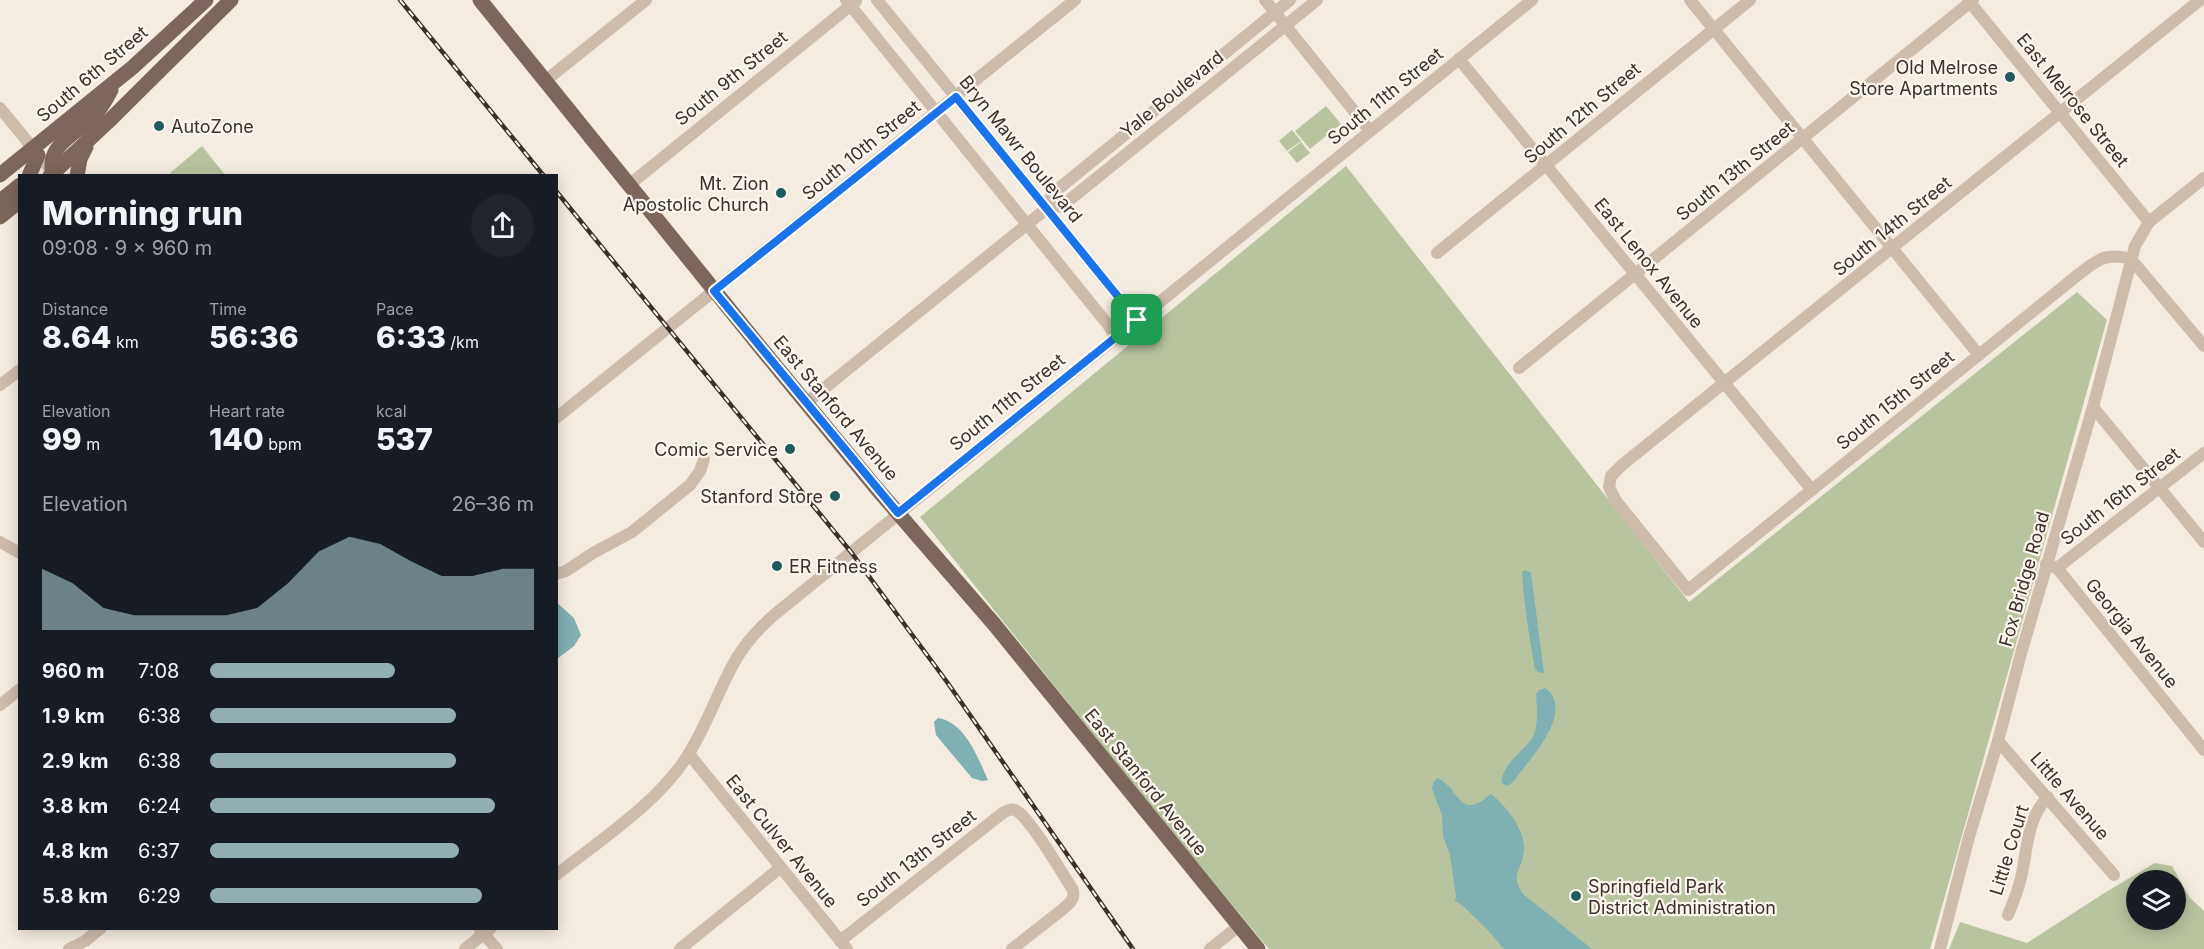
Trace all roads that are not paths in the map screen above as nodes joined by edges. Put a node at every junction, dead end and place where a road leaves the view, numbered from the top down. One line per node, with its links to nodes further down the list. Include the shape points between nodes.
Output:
1 (206, 0): 21 (main road, South 6th Street)
2 (231, 0): 28 (main road)
3 (480, 0): 20 (main road, East Stanford Avenue)
4 (646, 0): 20 (street)
5 (877, 0): 22 (street, Bryn Mawr Boulevard)
6 (1075, 0): 22 (street, South 10th Street)
7 (1265, 0): 16 (street)
8 (1290, 0): 16 (street, Yale Boulevard)
9 (1317, 0): 17 (street, Yale Boulevard)
10 (1532, 0): 19 (street, South 11th Street)
11 (1690, 0): 18 (street)
12 (1750, 0): 18 (street, South 12th Street)
13 (2200, 0): 25 (street, South 14th Street)
14 (1970, 1): 25 (street, East Melrose Street); 27 (street, South 13th Street)
15 (851, 2): 24 (street); 38 (street, South 9th Street)
16 (1275, 12): 17 (street); 42 (street, Yale Boulevard, via 1052,194)
17 (1285, 26): 26 (street); 42 (street, Yale Boulevard, via 1062,206)
18 (1713, 29): 27 (street); 30 (street, South 12th Street)
19 (1459, 59): 26 (street, South 11th Street); 30 (street, East Lenox Avenue)
20 (546, 81): 38 (main road, East Stanford Avenue)
21 (115, 82): 29 (main road, South 6th Street); 33 (main road, via 93,117 57,148)
22 (956, 97): 24 (street, South 10th Street); 42 (street, Bryn Mawr Boulevard)
23 (0, 108): 29 (street)
24 (937, 112): 46 (street); 52 (street, South 10th Street)
25 (2060, 113): 45 (street, East Melrose Street); 48 (street, South 14th Street)
26 (1370, 130): 53 (street, South 11th Street)
27 (1802, 139): 48 (street); 51 (street, South 13th Street)
28 (88, 142): 34 (main road); 35 (main road)
29 (35, 152): 31 (main road); 32 (street); 36 (main road, South 6th Street)
30 (1546, 166): 49 (street, South 12th Street); 51 (street, East Lenox Avenue)
31 (30, 174)
32 (52, 174)
33 (53, 174)
34 (54, 174)
35 (77, 174)
36 (0, 175)
37 (2204, 178): 45 (street)
38 (629, 185): 52 (main road, East Stanford Avenue)
39 (18, 187): 40 (main road)
40 (0, 201)
41 (18, 203): 44 (main road)
42 (1046, 208): 46 (street, Yale Boulevard); 53 (street, Bryn Mawr Boulevard)
43 (18, 216): 47 (main road)
44 (0, 217)
45 (2149, 222): 50 (street, Fox Bridge Road)
46 (1026, 224): 54 (street); 61 (street, Yale Boulevard)
47 (0, 229)
48 (1892, 248): 56 (street); 59 (street, South 14th Street)
49 (1437, 253)
50 (2131, 260): 55 (street); 56 (street, South 15th Street, via 2109,256 2091,265); 62 (street, Fox Bridge Road)
51 (1636, 274): 57 (street, South 13th Street); 59 (street, East Lenox Avenue)
52 (714, 291): 61 (main road, East Stanford Avenue); 63 (street, South 10th Street)
53 (1137, 320): 54 (street, South 11th Street)
54 (1116, 337): 68 (street, South 11th Street)
55 (2204, 346)
56 (1979, 355): 67 (street, South 15th Street)
57 (1519, 368)
58 (18, 372): 60 (street)
59 (1724, 384): 67 (street, East Lenox Avenue); 74 (street, South 14th Street, via 1622,465 1609,481 1616,501)
60 (0, 385)
61 (806, 403): 68 (main road, East Stanford Avenue)
62 (2093, 407): 66 (street); 72 (street, Fox Bridge Road)
63 (558, 416)
64 (2204, 453): 66 (street, South 16th Street)
65 (704, 459): 73 (street, via 690,485 632,532)
66 (2159, 488): 70 (street); 72 (street, South 16th Street)
67 (1812, 490): 74 (street, South 15th Street)
68 (898, 513): 79 (street, South 11th Street, via 757,631 735,661); 85 (main road, East Stanford Avenue, via 994,624)
69 (0, 542): 71 (street)
70 (2204, 542)
71 (18, 551)
72 (2052, 566): 77 (street, Fox Bridge Road); 78 (street, Georgia Avenue)
73 (558, 573)
74 (1688, 591)
75 (18, 691): 76 (street)
76 (0, 705)
77 (1998, 741): 80 (street, Little Avenue); 96 (street, Fox Bridge Road)
78 (2204, 750)
79 (689, 754): 81 (street, East Culver Avenue); 82 (street, South 11th Street, via 653,797)
80 (2048, 797): 83 (street, Little Avenue); 84 (street, Little Court, via 2031,829)
81 (780, 868): 88 (street, East Culver Avenue); 92 (street)
82 (558, 873)
83 (2114, 875)
84 (2008, 915)
85 (1239, 926): 94 (street); 95 (main road, East Stanford Avenue)
86 (99, 930): 89 (street)
87 (484, 931): 90 (street); 91 (street)
88 (844, 945): 93 (street, South 13th Street, via 1011,809 1030,825 1074,896)
89 (69, 949)
90 (465, 949)
91 (497, 949)
92 (680, 949)
93 (1012, 949)
94 (1210, 949)
95 (1258, 949)
96 (1940, 949)

